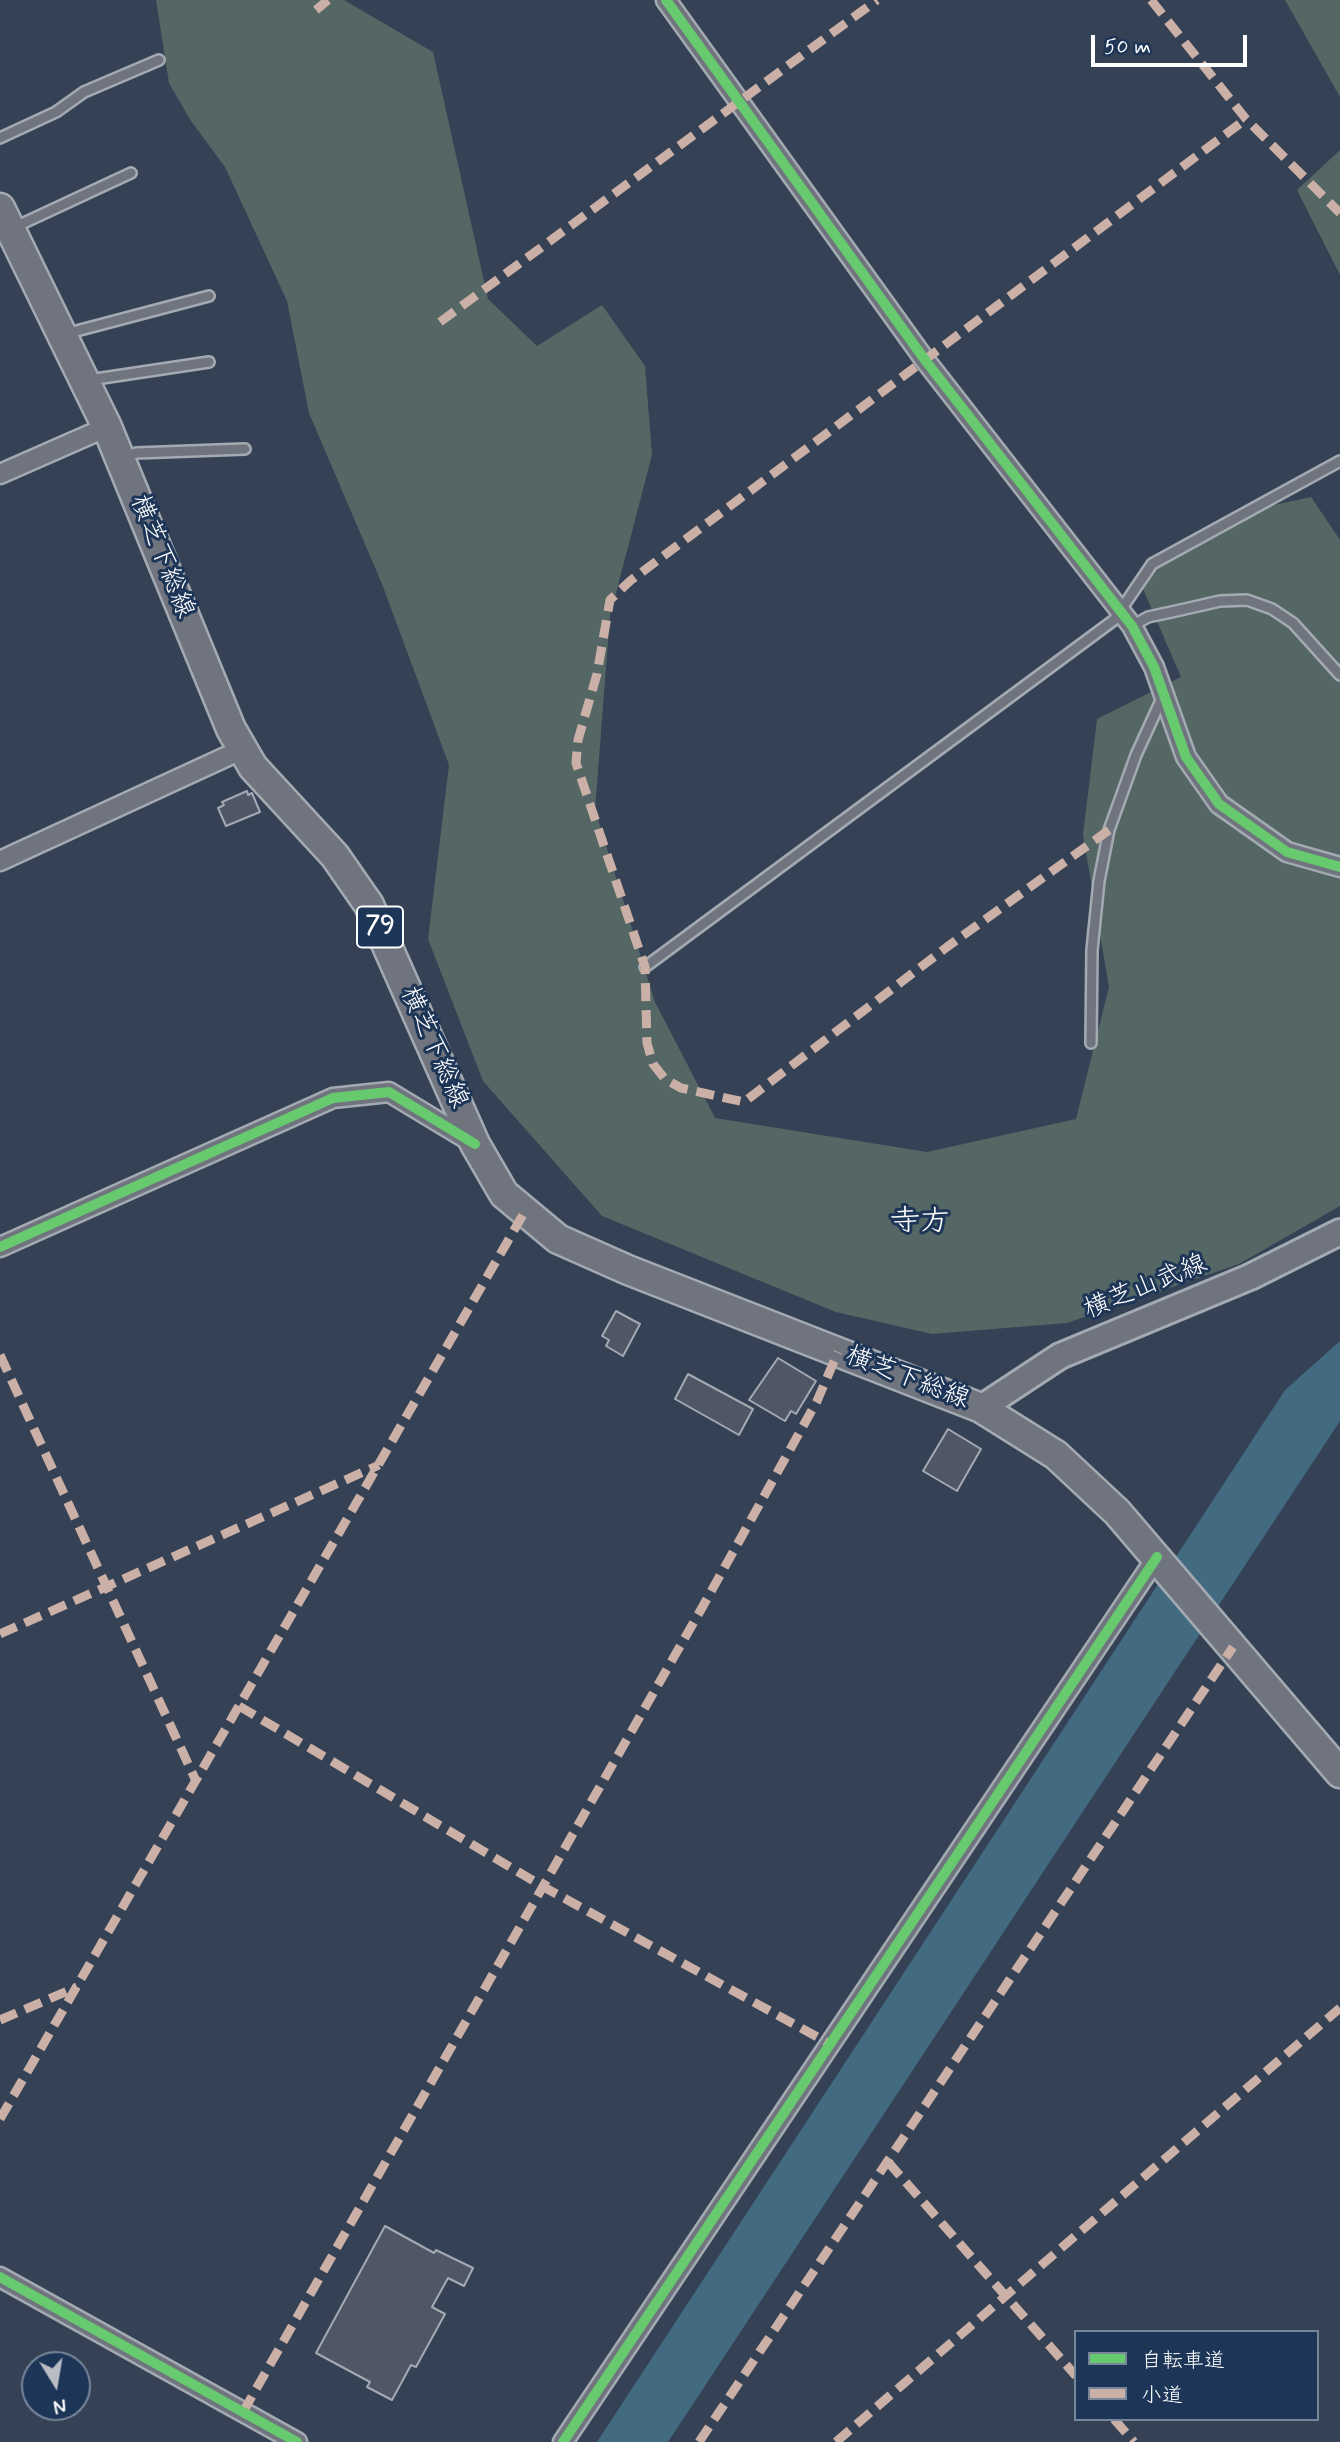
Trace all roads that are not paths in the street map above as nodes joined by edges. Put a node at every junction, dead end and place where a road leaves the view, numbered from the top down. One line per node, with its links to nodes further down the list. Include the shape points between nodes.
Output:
1 (666, 0): 15 (street, via 926,360)
2 (159, 60): 3 (lane, via 84,92 56,112)
3 (0, 138)
4 (131, 173): 5 (lane)
5 (5, 218): 7 (main road, 横芝下総線 / 79)
6 (209, 296): 7 (lane)
7 (62, 335): 9 (main road, 横芝下総線 / 79)
8 (209, 362): 9 (lane)
9 (85, 381): 10 (main road, 横芝下総線 / 79)
10 (107, 427): 12 (main road, 横芝下総線 / 79); 14 (street)
11 (245, 449): 12 (lane, via 136,453)
12 (121, 459): 19 (main road, 横芝下総線 / 79)
13 (1340, 461): 15 (lane, via 1162,557)
14 (0, 474)
15 (1118, 610): 16 (street); 22 (lane, via 1114,620)
16 (1132, 626): 17 (lane, via 1148,617 1220,601 1247,600 1293,623); 18 (street)
17 (1340, 675)
18 (1164, 694): 21 (street, via 1186,757 1219,804 1287,852); 23 (lane, via 1109,830 1092,950)
19 (243, 749): 20 (street); 24 (main road, 横芝下総線 / 79, via 274,793 335,856 369,905)
20 (0, 861)
21 (1340, 867)
22 (645, 967)
23 (1091, 1043)
24 (475, 1144): 26 (street, via 389,1092 333,1098); 27 (main road, 横芝下総線 / 79, via 505,1194 558,1238 628,1270)
25 (1340, 1231): 27 (main road, 横芝山武線, via 1250,1277 1060,1356)
26 (0, 1247)
27 (981, 1408): 28 (main road, 横芝下総線 / 79, via 1056,1455)
28 (1157, 1557): 29 (main road, 横芝下総線 / 79); 32 (street)
29 (1340, 1773)
30 (0, 2277): 31 (street)
31 (291, 2441)
32 (563, 2442)

